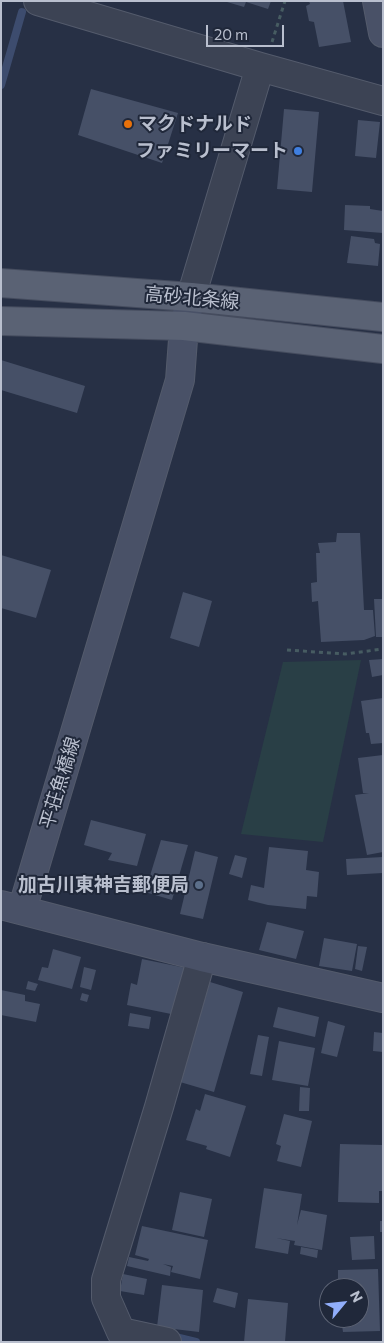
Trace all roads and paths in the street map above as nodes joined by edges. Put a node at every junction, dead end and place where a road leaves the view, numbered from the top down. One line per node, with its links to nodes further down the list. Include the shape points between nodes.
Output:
1 (38, 1): 5 (street)
2 (285, 1): 5 (path, via 274,38)
3 (377, 1): 4 (main road)
4 (383, 32)
5 (260, 67): 6 (street); 8 (street)
6 (383, 101)
7 (1, 283): 8 (main road, 高砂北条線)
8 (191, 297): 9 (main road, 高砂北条線); 11 (main road, 平荘魚橋線)
9 (383, 317)
10 (1, 321): 11 (main road, 高砂北条線)
11 (184, 326): 12 (main road, 高砂北条線); 15 (main road, 平荘魚橋線, via 180,380)
12 (383, 349)
13 (383, 649): 14 (path, via 345,654)
14 (287, 650)
15 (12, 907): 16 (main road, 平荘魚橋線)
16 (202, 957): 17 (main road, 平荘魚橋線); 18 (street, via 106,1280 106,1298 121,1332)
17 (383, 998)
18 (167, 1342)

